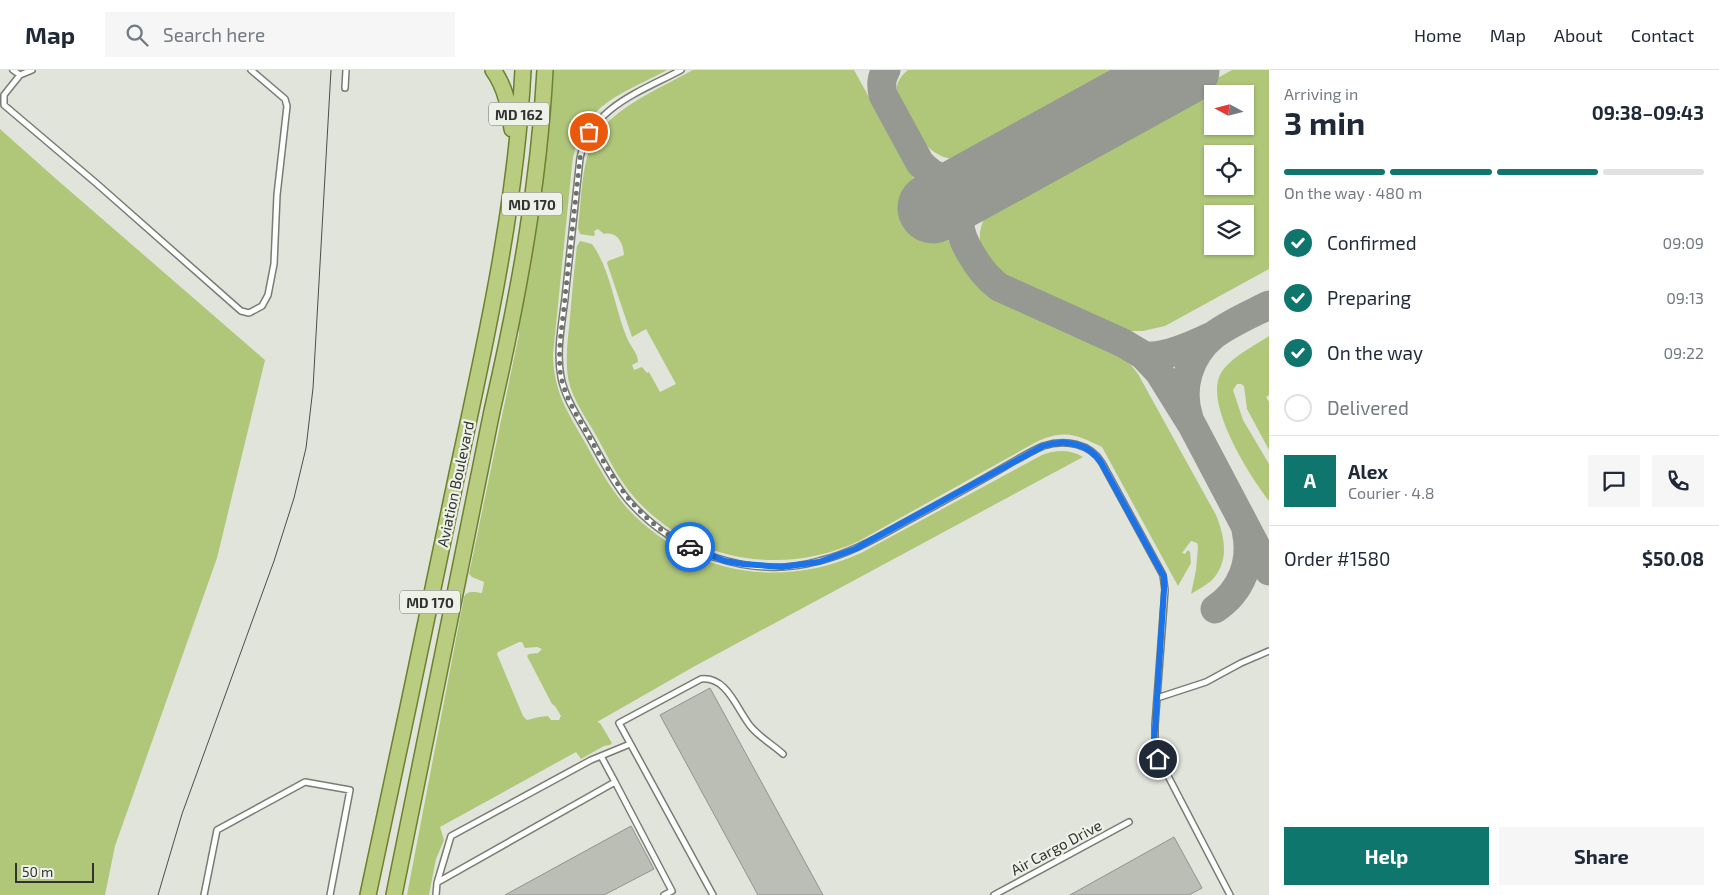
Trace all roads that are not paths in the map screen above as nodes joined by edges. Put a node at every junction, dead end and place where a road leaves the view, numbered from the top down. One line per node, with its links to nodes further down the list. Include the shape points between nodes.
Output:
1 (13, 70): 9 (lane)
2 (32, 70): 9 (lane)
3 (251, 70): 9 (lane, via 285,99 287,106 270,288 262,306 249,313 241,312 4,105 4,95)
4 (346, 70): 10 (lane)
5 (492, 70): 11 (main road, MD 170, via 506,96)
6 (523, 70): 11 (main road, Aviation Boulevard / MD 162)
7 (545, 70): 23 (main road, Aviation Boulevard / MD 170, via 538,156 512,318)
8 (681, 70): 13 (lane, via 601,117 585,140 580,158 561,338 561,376 570,403 623,493 657,527 698,551 743,564 792,566 819,562 855,549 1043,446 1061,442 1078,444 1099,458 1163,575)
9 (20, 75)
10 (345, 88)
11 (516, 158): 22 (main road, Aviation Boulevard / MD 170, via 470,417)
12 (1269, 651): 13 (lane, via 1206,682)
13 (1157, 698): 28 (lane, via 1156,755)
14 (630, 744): 15 (lane, via 620,723 708,678 725,688 750,726); 16 (lane); 26 (lane)
15 (783, 754)
16 (601, 756): 17 (lane); 19 (lane, via 451,836)
17 (614, 782): 19 (lane); 25 (lane, via 672,891)
18 (1129, 822): 27 (lane, Air Cargo Drive)
19 (437, 883): 24 (lane)
20 (204, 895): 21 (lane, via 217,830 305,782 350,790)
21 (330, 895)
22 (368, 895)
23 (394, 895)
24 (436, 895)
25 (664, 895)
26 (713, 895)
27 (994, 895)
28 (1230, 895)

